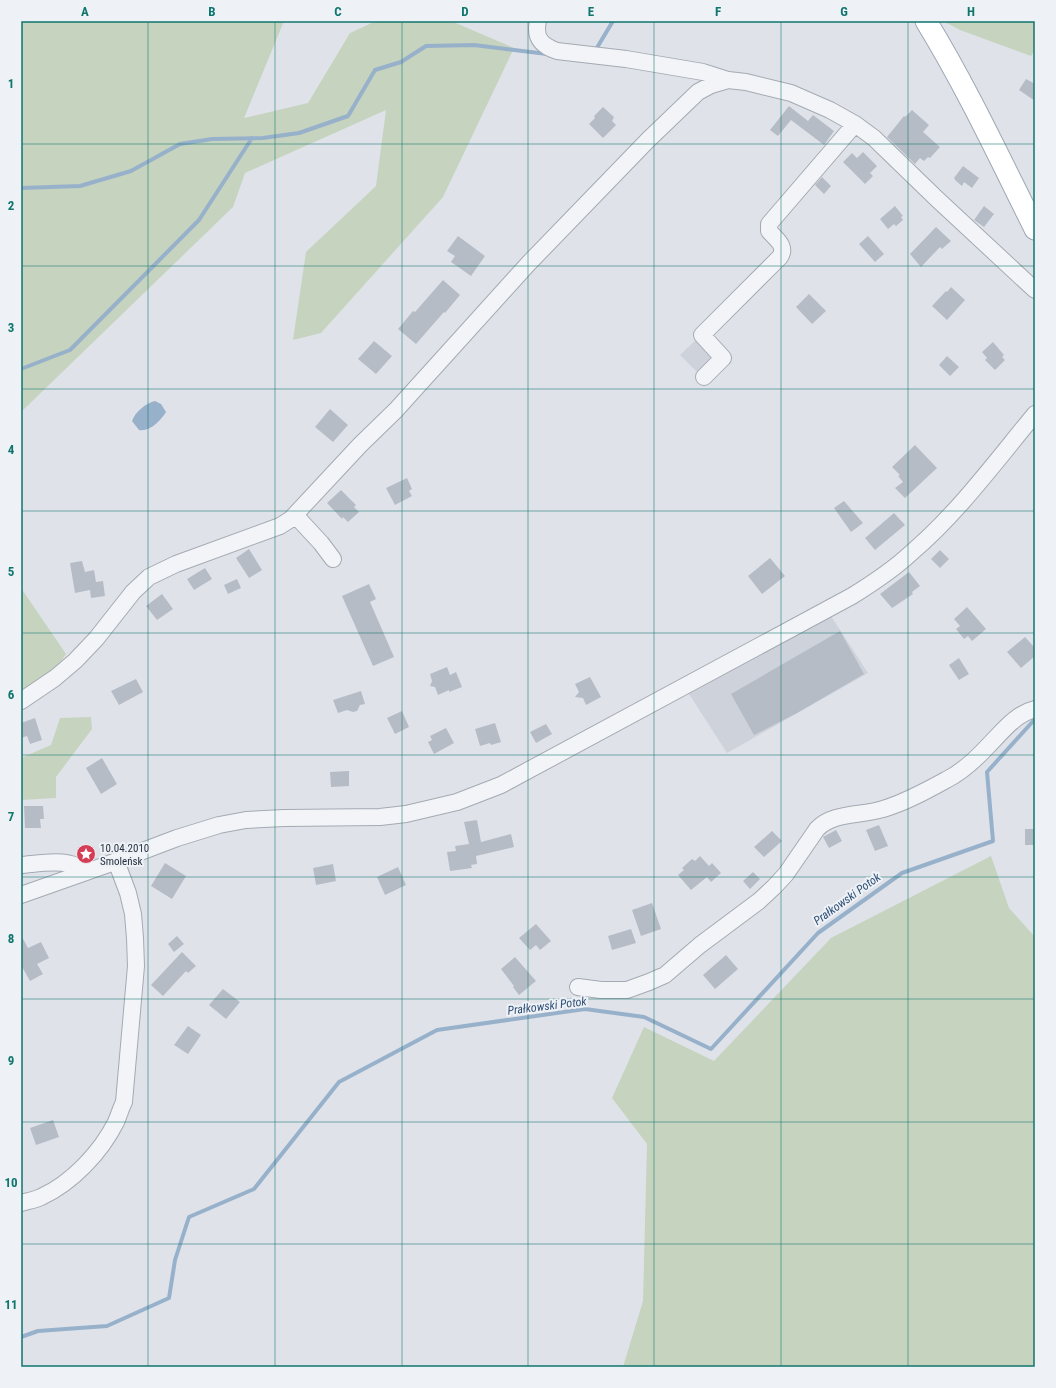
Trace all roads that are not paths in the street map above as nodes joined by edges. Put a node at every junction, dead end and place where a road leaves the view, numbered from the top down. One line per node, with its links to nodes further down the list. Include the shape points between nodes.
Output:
1 (538, 21): 3 (street, via 537,34 548,48 703,72)
2 (926, 21): 5 (main road)
3 (728, 80): 4 (street, via 791,93); 9 (street, via 698,92 648,140 528,264 396,410)
4 (855, 124): 6 (street, via 894,156); 7 (street, via 769,224 769,231 781,243 780,257 702,335 723,358)
5 (1035, 229)
6 (1035, 290)
7 (704, 377)
8 (1035, 414): 13 (street, via 943,523 911,554 879,579 852,596 501,785 457,802 406,814 380,817 246,820 219,824)
9 (295, 515): 10 (street); 11 (street, via 280,526 176,564 149,577 133,592 75,661)
10 (333, 559)
11 (21, 701)
12 (1035, 709): 17 (street, via 1013,721 970,764 947,780 883,809 823,823 774,887 665,975 627,990)
13 (116, 861): 15 (street); 18 (street, via 133,914 136,966 124,1102 108,1136 74,1175 41,1197)
14 (21, 865): 15 (street, via 68,863)
15 (83, 872): 16 (street)
16 (21, 895)
17 (578, 987)
18 (21, 1203)

